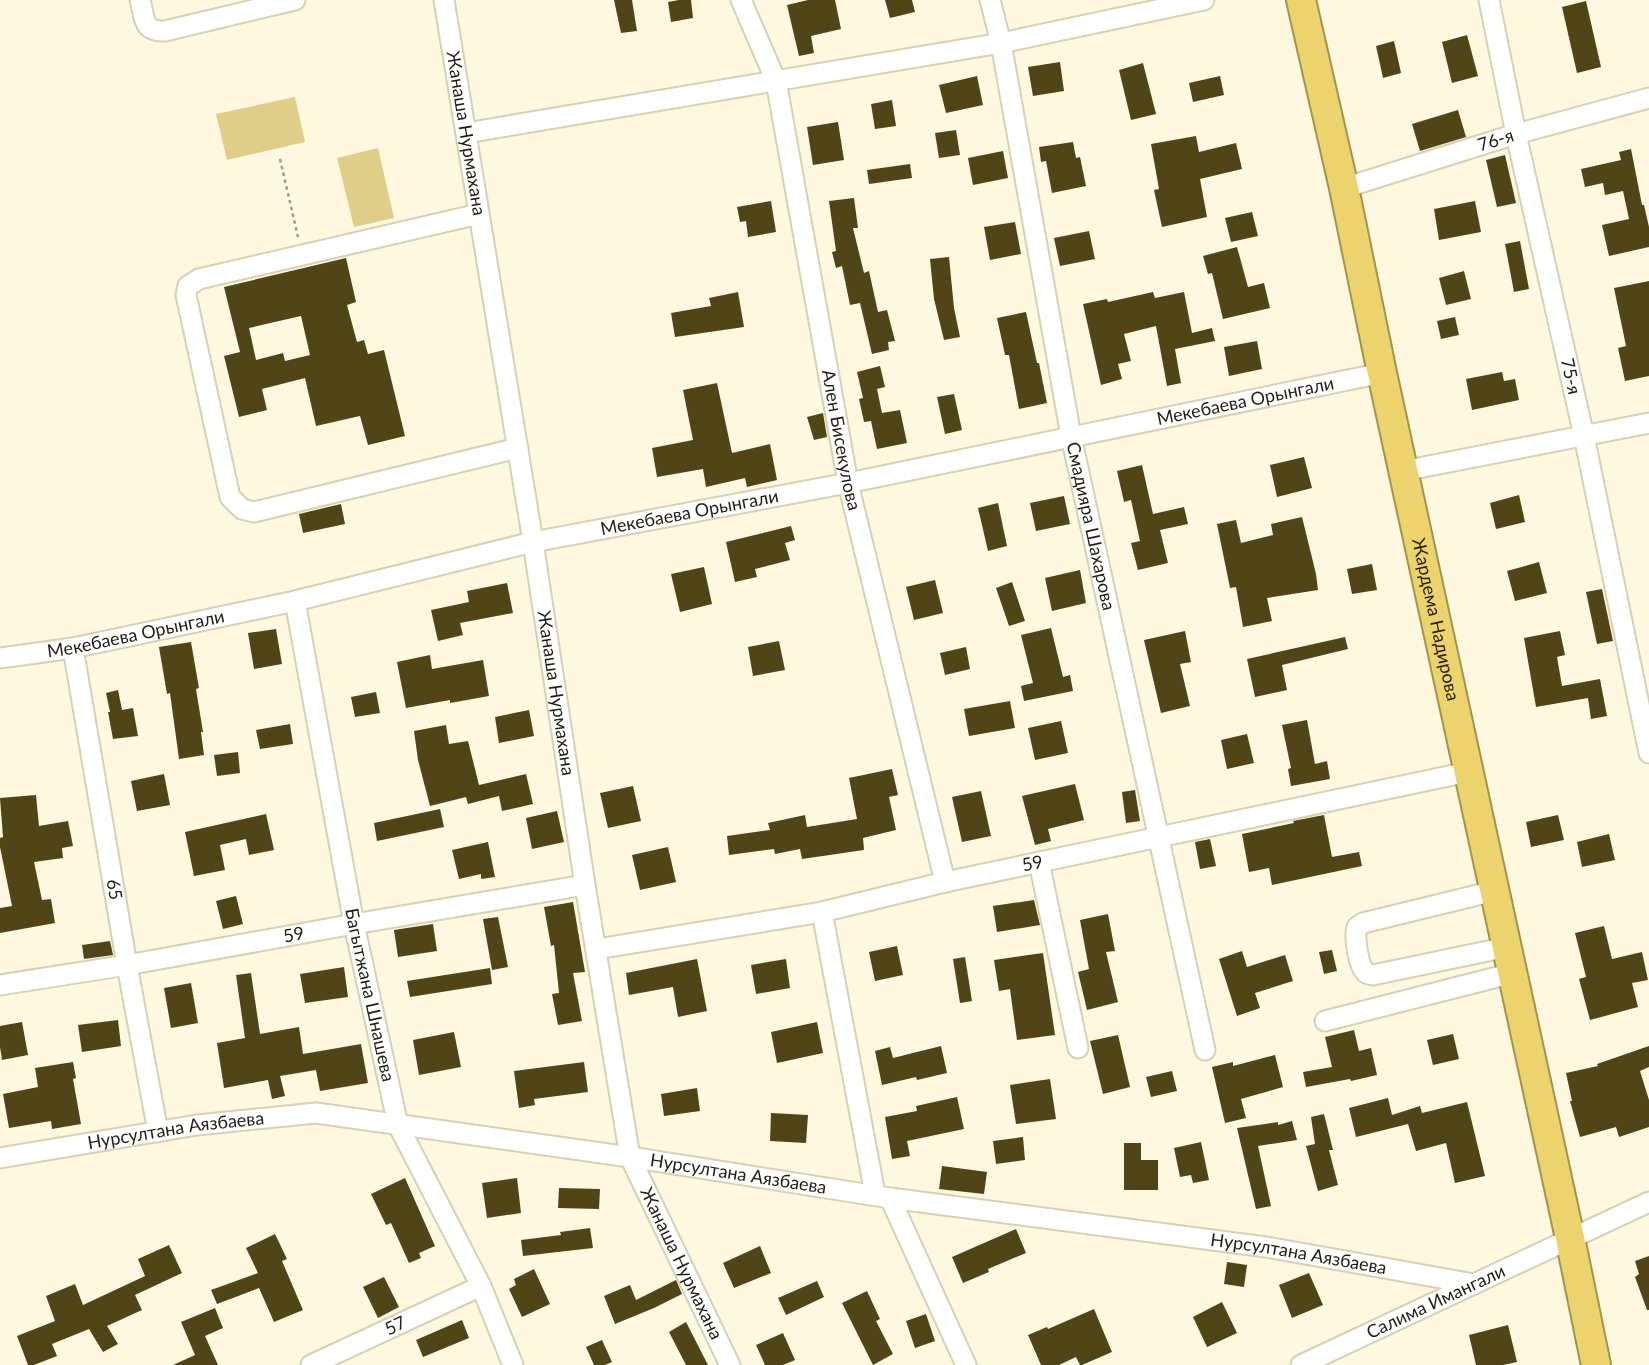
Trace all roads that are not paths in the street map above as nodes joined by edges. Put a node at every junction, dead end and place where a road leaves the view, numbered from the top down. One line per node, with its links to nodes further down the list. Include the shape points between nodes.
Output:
1 (140, 0): 2 (street, via 147,26 154,32)
2 (295, 0)
3 (444, 0): 12 (street, Жанаша Нурмахана)
4 (741, 0): 10 (street, Ален Бисекулова)
5 (990, 0): 9 (street, Смадияра Шахарова)
6 (1204, 0): 9 (street)
7 (1301, 0): 14 (highway, Жардема Надирова)
8 (1489, 0): 13 (street, 75-я)
9 (1001, 43): 10 (street); 18 (street, Смадияра Шахарова)
10 (776, 81): 12 (street); 22 (street, Ален Бисекулова)
11 (1649, 98): 13 (street, 76-я)
12 (466, 133): 15 (street, Жанаша Нурмахана)
13 (1516, 134): 14 (street, 76-я); 19 (street, 75-я)
14 (1344, 188): 16 (highway, Жардема Надирова)
15 (479, 214): 20 (street, Жанаша Нурмахана); 20 (street, via 199,279 188,286 186,295 230,497 242,509 254,512)
16 (1382, 373): 18 (street, Мекебаева Орынгали); 21 (highway, Жардема Надирова)
17 (1649, 423): 19 (street)
18 (1071, 436): 22 (street, Мекебаева Орынгали); 29 (street, Смадияра Шахарова)
19 (1584, 436): 21 (street); 27 (street, 75-я)
20 (518, 447): 23 (street, Жанаша Нурмахана)
21 (1403, 471): 28 (highway, Жардема Надирова)
22 (848, 483): 23 (street, Мекебаева Орынгали); 31 (street, Ален Бисекулова)
23 (533, 542): 24 (street, Мекебаева Орынгали); 32 (street, Жанаша Нурмахана)
24 (295, 601): 25 (street, Мекебаева Орынгали); 35 (street, Багытжана Шнашева)
25 (74, 648): 26 (street, Мекебаева Орынгали); 38 (street, 65)
26 (0, 658)
27 (1649, 753)
28 (1468, 772): 29 (street, 59); 33 (highway, Жардема Надирова)
29 (1160, 838): 30 (street, 59); 42 (street, Смадияра Шахарова)
30 (1038, 862): 31 (street, 59); 41 (street)
31 (945, 881): 34 (street, 59)
32 (585, 885): 35 (street, 59); 36 (street, Жанаша Нурмахана)
33 (1494, 891): 37 (highway, Жардема Надирова); 37 (street, via 1363,923 1355,934 1361,968 1373,975)
34 (822, 912): 36 (street, 59); 47 (street)
35 (354, 924): 38 (street, 59); 43 (street, Багытжана Шнашева)
36 (597, 949): 45 (street, Жанаша Нурмахана)
37 (1510, 960): 40 (street); 49 (highway, Жардема Надирова)
38 (127, 965): 39 (street, 59); 44 (street, 65)
39 (0, 985)
40 (1325, 1021)
41 (1078, 1048)
42 (1205, 1050)
43 (398, 1125): 44 (street, Нурсултана Аязбаева, via 316,1114); 45 (street, Нурсултана Аязбаева); 51 (street, Багытжана Шнашева)
44 (158, 1132): 46 (street, Нурсултана Аязбаева)
45 (630, 1157): 47 (street, Нурсултана Аязбаева); 54 (street, Жанаша Нурмахана)
46 (0, 1158)
47 (883, 1196): 50 (street, Нурсултана Аязбаева, via 1266,1247); 55 (street)
48 (1649, 1202): 49 (street, Салима Имангали)
49 (1570, 1238): 50 (street, Салима Имангали); 57 (highway, Жардема Надирова)
50 (1474, 1284): 56 (street, Салима Имангали)
51 (481, 1286): 52 (street, 57); 53 (street, Багытжана Шнашева)
52 (311, 1365)
53 (513, 1365)
54 (730, 1365)
55 (966, 1365)
56 (1301, 1365)
57 (1596, 1365)

